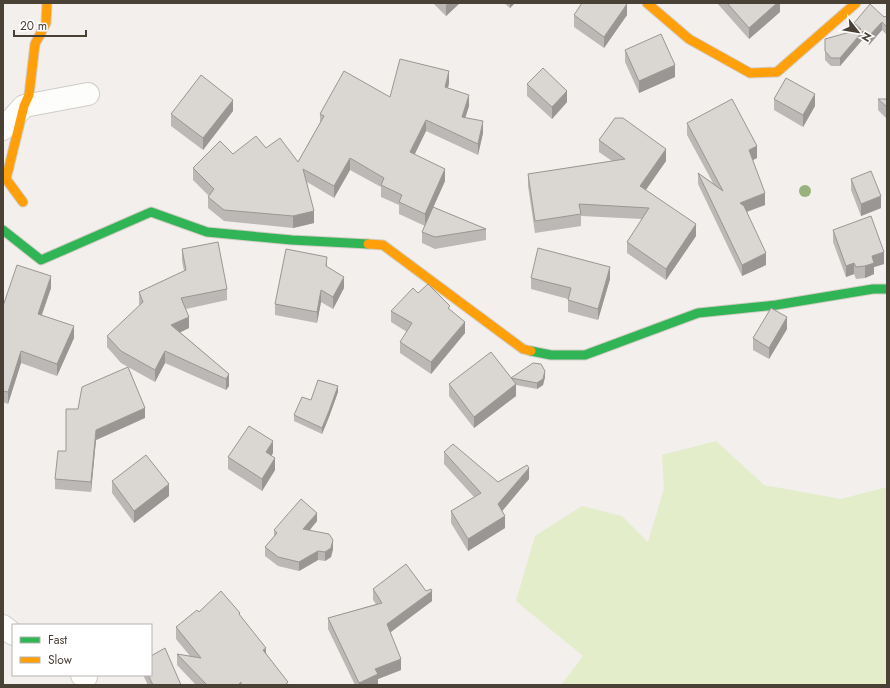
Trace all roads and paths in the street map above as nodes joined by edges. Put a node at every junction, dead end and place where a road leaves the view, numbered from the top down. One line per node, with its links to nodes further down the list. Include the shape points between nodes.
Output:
1 (47, 3): 5 (street, via 46,23 35,44 29,95)
2 (647, 3): 3 (street, via 689,38 750,73 776,72)
3 (856, 3)
4 (88, 94): 5 (street)
5 (24, 106): 6 (street); 7 (street, via 6,179)
6 (3, 129)
7 (23, 202)
8 (3, 230): 9 (street, via 41,260 151,212 207,232 383,245 523,349 551,355 586,355 698,313)
9 (887, 289)
10 (3, 626): 11 (street)
11 (12, 633)

